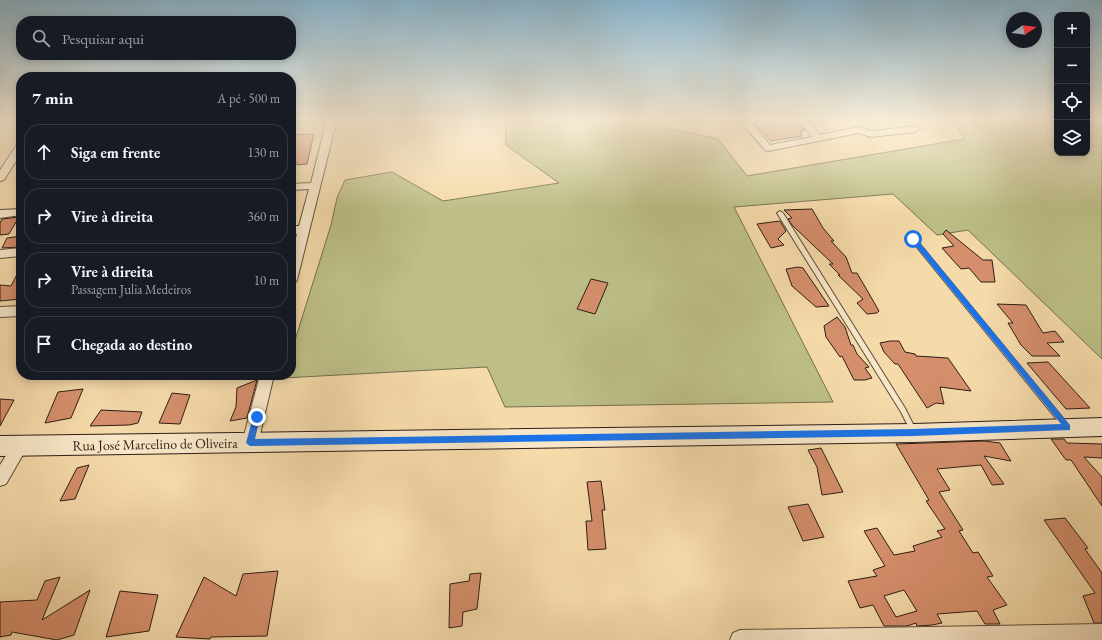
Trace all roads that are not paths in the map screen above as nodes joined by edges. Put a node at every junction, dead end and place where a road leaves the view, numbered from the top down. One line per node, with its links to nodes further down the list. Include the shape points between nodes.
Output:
1 (324, 149): 4 (street)
2 (16, 153): 3 (street)
3 (0, 178)
4 (314, 186): 5 (street); 10 (street)
5 (296, 187)
6 (16, 212): 8 (street)
7 (780, 213): 20 (lane, via 903,410)
8 (0, 214)
9 (296, 230): 10 (street)
10 (303, 230): 14 (street)
11 (913, 239): 19 (lane)
12 (16, 252): 13 (street)
13 (0, 254)
14 (296, 259)
15 (16, 311): 16 (street)
16 (0, 312)
17 (266, 380): 21 (street)
18 (1102, 427): 19 (street, Rua José Marcelino de Oliveira)
19 (1068, 428): 20 (street, Rua José Marcelino de Oliveira)
20 (914, 432): 21 (street, Rua José Marcelino de Oliveira)
21 (250, 443): 22 (street, Rua José Marcelino de Oliveira)
22 (10, 446): 23 (street)
23 (0, 479)
24 (1102, 633): 25 (street)
25 (922, 639): 27 (street)
26 (740, 640): 27 (street)
27 (748, 640)

